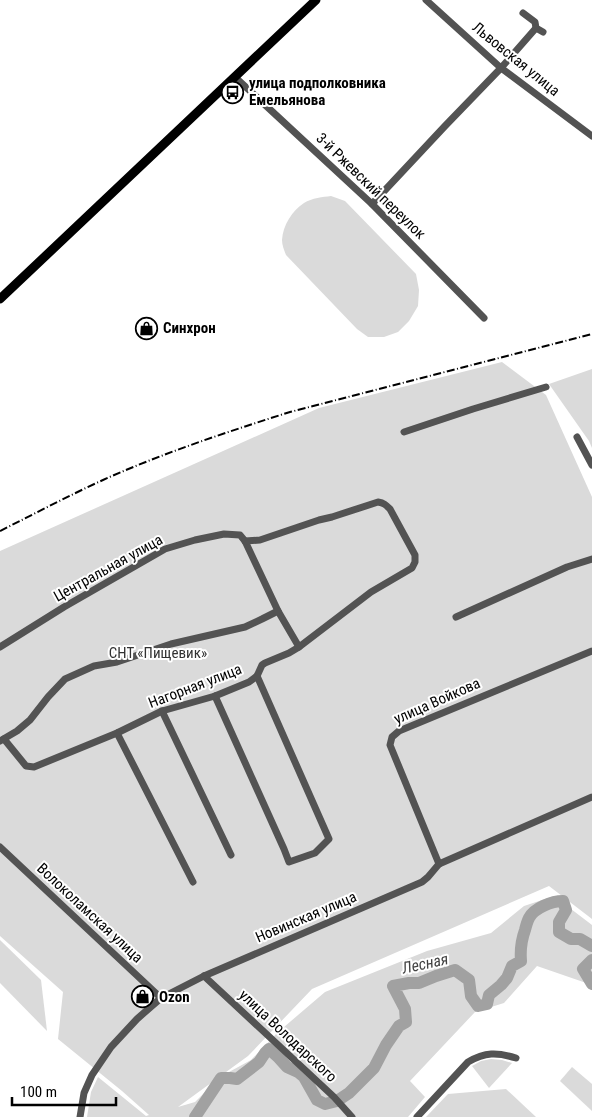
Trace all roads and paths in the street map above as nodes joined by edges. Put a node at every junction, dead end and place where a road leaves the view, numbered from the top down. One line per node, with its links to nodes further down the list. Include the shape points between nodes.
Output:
1 (316, 0): 5 (main road)
2 (426, 0): 4 (street, Львовская улица)
3 (523, 13): 4 (street, via 540,30)
4 (501, 68): 6 (street, Львовская улица); 7 (street)
5 (236, 77): 7 (street, 3-й Ржевский переулок); 8 (main road)
6 (592, 136)
7 (372, 204): 9 (street, 3-й Ржевский переулок)
8 (0, 299)
9 (484, 318)
10 (546, 387): 11 (street)
11 (404, 432)
12 (578, 436): 13 (street)
13 (592, 465)
14 (245, 541): 16 (street, Центральная улица, via 260,540 378,502 390,509 415,555); 17 (street); 19 (street, Центральная улица, via 240,535 224,534 166,549)
15 (592, 559): 18 (street)
16 (412, 568): 20 (street, Нагорная улица, via 371,592)
17 (278, 611): 20 (street); 26 (street, via 244,627 94,666 65,679 30,720)
18 (456, 617)
19 (0, 647)
20 (299, 647): 22 (street, Нагорная улица, via 265,663)
21 (592, 650): 30 (street, улица Войкова, via 392,737 390,745)
22 (256, 676): 23 (street, Нагорная улица); 23 (street, via 329,840 315,852 289,862)
23 (215, 696): 24 (street, Нагорная улица)
24 (162, 711): 25 (street, Нагорная улица); 29 (street)
25 (117, 733): 26 (street, Нагорная улица, via 34,767 26,766); 31 (street)
26 (2, 740)
27 (592, 797): 30 (street, Новинская улица)
28 (0, 847): 33 (street, Волоколамская улица)
29 (231, 855)
30 (440, 864): 32 (street, Новинская улица, via 422,882)
31 (193, 882)
32 (204, 976): 33 (street, Новинская улица); 36 (street, улица Володарского)
33 (161, 998): 35 (street, Новинская улица, via 137,1019 92,1075 84,1093)
34 (516, 1058): 37 (street, via 497,1053 476,1057)
35 (80, 1117)
36 (352, 1117)
37 (417, 1117)

